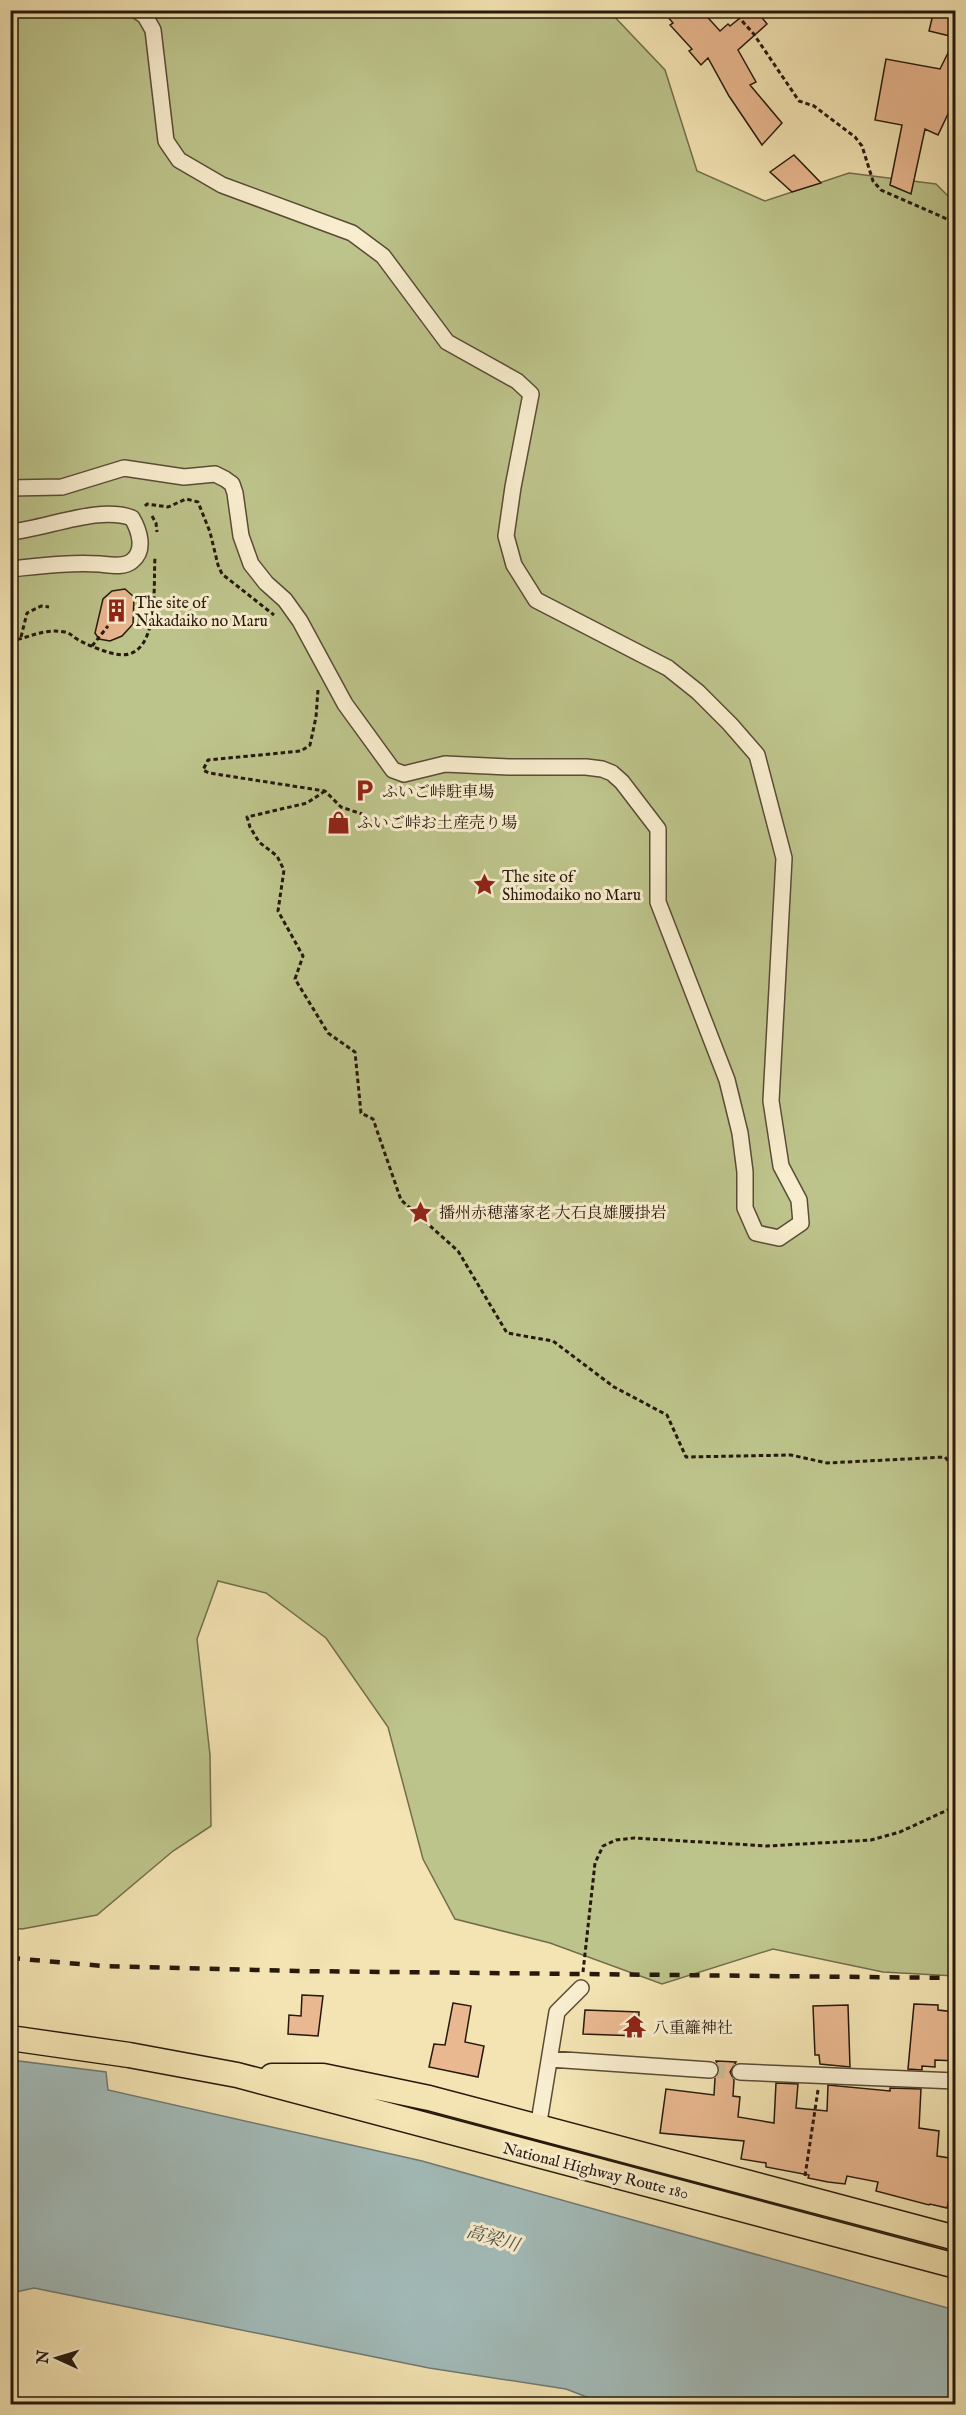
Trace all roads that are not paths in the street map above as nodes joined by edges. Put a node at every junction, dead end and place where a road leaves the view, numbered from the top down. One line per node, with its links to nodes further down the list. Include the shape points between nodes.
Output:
1 (136, 10): 2 (street, via 153,30 166,141 179,160 222,185 352,232 383,256 447,342 517,381 531,394 506,536 514,565 536,600 668,668 706,700 757,755 784,858 771,1101 782,1167 799,1200 801,1223 779,1238 756,1233 745,1208 740,1133 727,1080 658,902 658,829 622,782 612,773 586,767 445,764 404,774 393,770 345,704 300,621 251,564 232,484 215,474 184,477 124,468 62,486)
2 (10, 488)
3 (10, 532): 4 (street, via 120,513 132,518 140,544 132,561 124,565 84,563)
4 (10, 569)
5 (581, 1988): 7 (street, via 557,2012)
6 (10, 2038): 10 (highway, National Highway Route 180)
7 (550, 2059): 8 (street); 12 (street)
8 (710, 2070)
9 (740, 2072): 11 (street)
10 (237, 2075): 12 (highway, National Highway Route 180, via 323,2076 429,2098); 14 (highway, National Highway Route 180)
11 (956, 2081)
12 (538, 2128): 13 (highway, National Highway Route 180)
13 (956, 2238)
14 (956, 2266)

